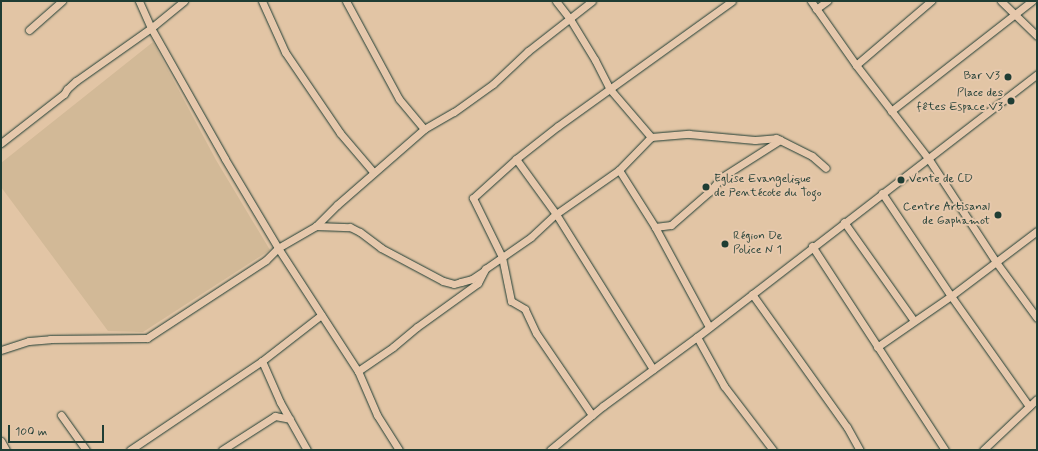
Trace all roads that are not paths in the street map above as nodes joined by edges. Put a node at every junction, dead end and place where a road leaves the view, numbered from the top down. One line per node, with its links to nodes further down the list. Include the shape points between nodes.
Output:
1 (62, 1): 18 (street)
2 (139, 1): 17 (street)
3 (184, 1): 17 (street)
4 (262, 1): 32 (street, via 285,52 340,133)
5 (346, 1): 24 (street, via 399,100)
6 (556, 1): 16 (street)
7 (592, 1): 16 (street)
8 (732, 1): 22 (street)
9 (811, 1): 14 (street)
10 (827, 1): 14 (street)
11 (930, 1): 20 (street)
12 (1001, 1): 15 (street)
13 (1032, 1): 15 (street)
14 (816, 9): 20 (street)
15 (1015, 15): 19 (street); 23 (street)
16 (570, 19): 22 (street, via 596,60); 24 (street, via 528,51 493,84 454,112)
17 (151, 28): 27 (street, via 76,81 64,94); 40 (street)
18 (29, 30)
19 (1037, 36)
20 (856, 65): 23 (street)
21 (1037, 74): 28 (street)
22 (609, 88): 25 (street); 29 (street)
23 (891, 110): 28 (street)
24 (424, 129): 32 (street)
25 (651, 137): 26 (street, via 689,134); 31 (street)
26 (780, 140): 30 (street, via 812,156); 37 (street, via 722,177 709,192 671,225)
27 (1, 143)
28 (928, 158): 33 (street); 42 (street)
29 (516, 159): 34 (street); 41 (street, via 473,198)
30 (826, 168)
31 (619, 170): 34 (street); 37 (street)
32 (374, 173): 36 (street)
33 (882, 193): 35 (street); 45 (street)
34 (556, 214): 41 (street, via 531,237); 54 (street)
35 (844, 222): 39 (street); 48 (street)
36 (316, 226): 40 (street); 43 (street, via 350,227 381,248 443,281 454,284 472,279)
37 (655, 227): 49 (street)
38 (1037, 231): 42 (street)
39 (812, 246): 44 (street); 51 (street)
40 (278, 248): 47 (street); 52 (street, via 266,260 147,338 29,340)
41 (502, 257): 43 (street); 59 (street, via 511,301 526,309 536,333)
42 (996, 262): 45 (street); 46 (street)
43 (486, 269): 55 (street, via 478,283)
44 (752, 294): 49 (street); 70 (street, via 847,427)
45 (951, 296): 48 (street); 57 (street)
46 (1036, 314)
47 (321, 315): 53 (street); 55 (street)
48 (914, 322): 51 (street)
49 (709, 327): 50 (street)
50 (697, 337): 54 (street); 69 (street, via 724,386)
51 (877, 347): 71 (street)
52 (1, 350)
53 (262, 361): 60 (street); 64 (street)
54 (653, 369): 59 (street)
55 (358, 371): 67 (street, via 377,415)
56 (1037, 399): 57 (street)
57 (1029, 406): 72 (street)
58 (61, 415): 63 (street)
59 (592, 415): 68 (street)
60 (290, 419): 65 (street, via 275,416); 66 (street)
61 (1, 441): 62 (street)
62 (6, 450)
63 (86, 450)
64 (130, 450)
65 (222, 450)
66 (307, 450)
67 (399, 450)
68 (550, 450)
69 (773, 450)
70 (860, 450)
71 (945, 450)
72 (983, 450)

